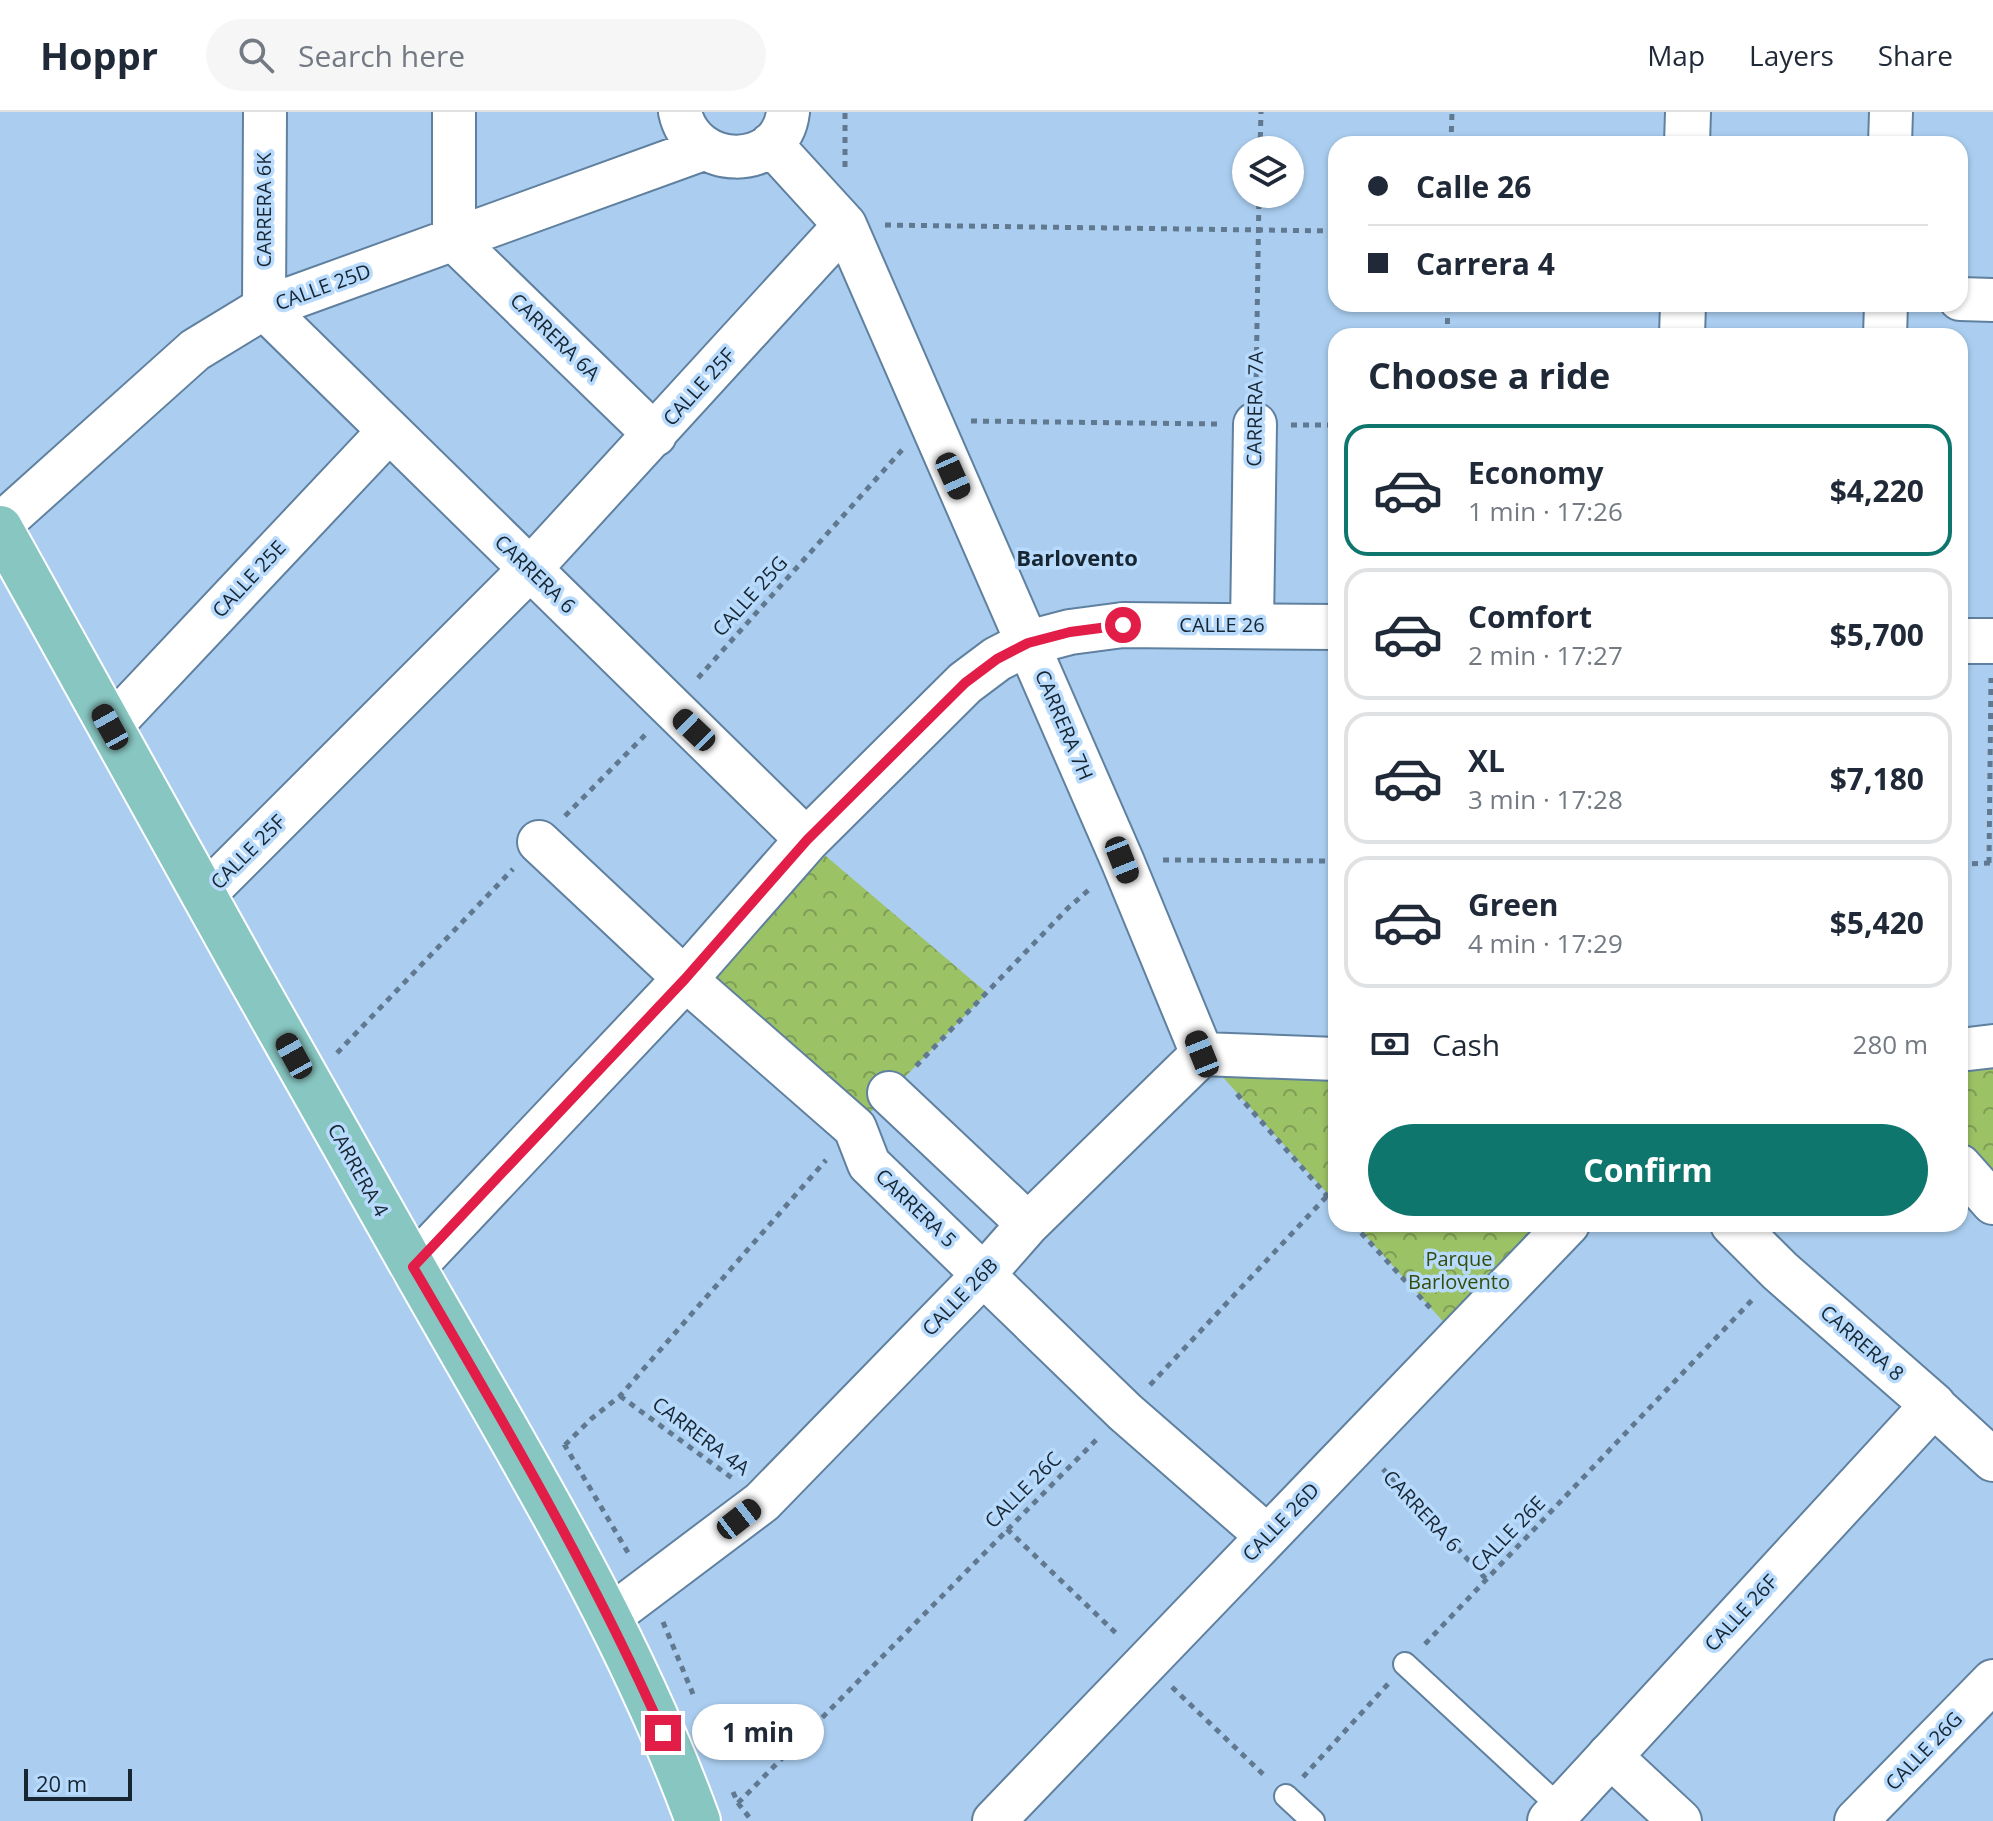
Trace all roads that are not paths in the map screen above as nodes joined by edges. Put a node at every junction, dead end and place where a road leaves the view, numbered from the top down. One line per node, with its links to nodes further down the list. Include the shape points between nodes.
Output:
1 (265, 112): 16 (street, CARRERA 6K)
2 (454, 112): 11 (street)
3 (680, 112): 9 (street)
4 (1688, 112): 7 (street)
5 (1891, 112): 8 (street)
6 (779, 128): 9 (street, via 757,152 739,158); 10 (street, CARRERA 7H)
7 (1687, 136)
8 (1890, 136)
9 (703, 149): 11 (street, CALLE 25D)
10 (845, 225): 19 (street, CALLE 25F); 24 (street, CARRERA 7H)
11 (454, 240): 16 (street, CALLE 25D); 19 (street, CARRERA 6A)
12 (1968, 273): 13 (street)
13 (1993, 274)
14 (1968, 299): 15 (street)
15 (1993, 300)
16 (264, 308): 18 (street, CARRERA 6); 20 (street, CALLE 25D, via 195,350)
17 (1255, 424): 22 (street, CARRERA 7A)
18 (389, 431): 21 (street, CARRERA 6); 25 (street, CALLE 25E)
19 (655, 435): 21 (street, CALLE 25F)
20 (0, 526): 25 (main road, CARRERA 4)
21 (530, 569): 26 (street, CARRERA 6); 28 (street, CALLE 25F)
22 (1252, 625): 23 (street, CALLE 26); 24 (street, CALLE 26, via 1123,625)
23 (1328, 627)
24 (1028, 643): 26 (street, CALLE 26, via 965,683); 32 (street, CARRERA 7H)
25 (110, 727): 28 (main road, CARRERA 4)
26 (807, 840): 29 (street, CALLE 26)
27 (539, 842): 29 (street, CARRERA 5)
28 (204, 895): 40 (main road, CARRERA 4)
29 (685, 979): 40 (street, CALLE 26); 41 (street, CARRERA 5, via 855,1128 869,1164)
30 (1993, 1046): 31 (street)
31 (1968, 1049)
32 (1202, 1054): 33 (street); 37 (street, CALLE 26B)
33 (1328, 1059)
34 (889, 1093): 37 (street)
35 (1968, 1175): 36 (street)
36 (1993, 1203)
37 (1028, 1224): 41 (street, CALLE 26B)
38 (1560, 1232): 44 (street, CALLE 26D)
39 (1741, 1232): 42 (street, CARRERA 8)
40 (413, 1267): 45 (main road, CARRERA 4, via 517,1444)
41 (984, 1274): 44 (street, CARRERA 5, via 1125,1412); 45 (street, CALLE 26B, via 762,1502)
42 (1933, 1405): 43 (street, CARRERA 8); 48 (street, CALLE 26F)
43 (1993, 1460)
44 (1267, 1536): 52 (street, CALLE 26D)
45 (608, 1618): 51 (main road, CARRERA 4, via 676,1761)
46 (1405, 1664): 50 (lane)
47 (1993, 1681): 55 (street, CALLE 26G)
48 (1609, 1755): 50 (street, CALLE 26F); 54 (street)
49 (1286, 1796): 53 (lane)
50 (1556, 1815)
51 (698, 1821)
52 (994, 1821)
53 (1313, 1821)
54 (1680, 1821)
55 (1856, 1821)

